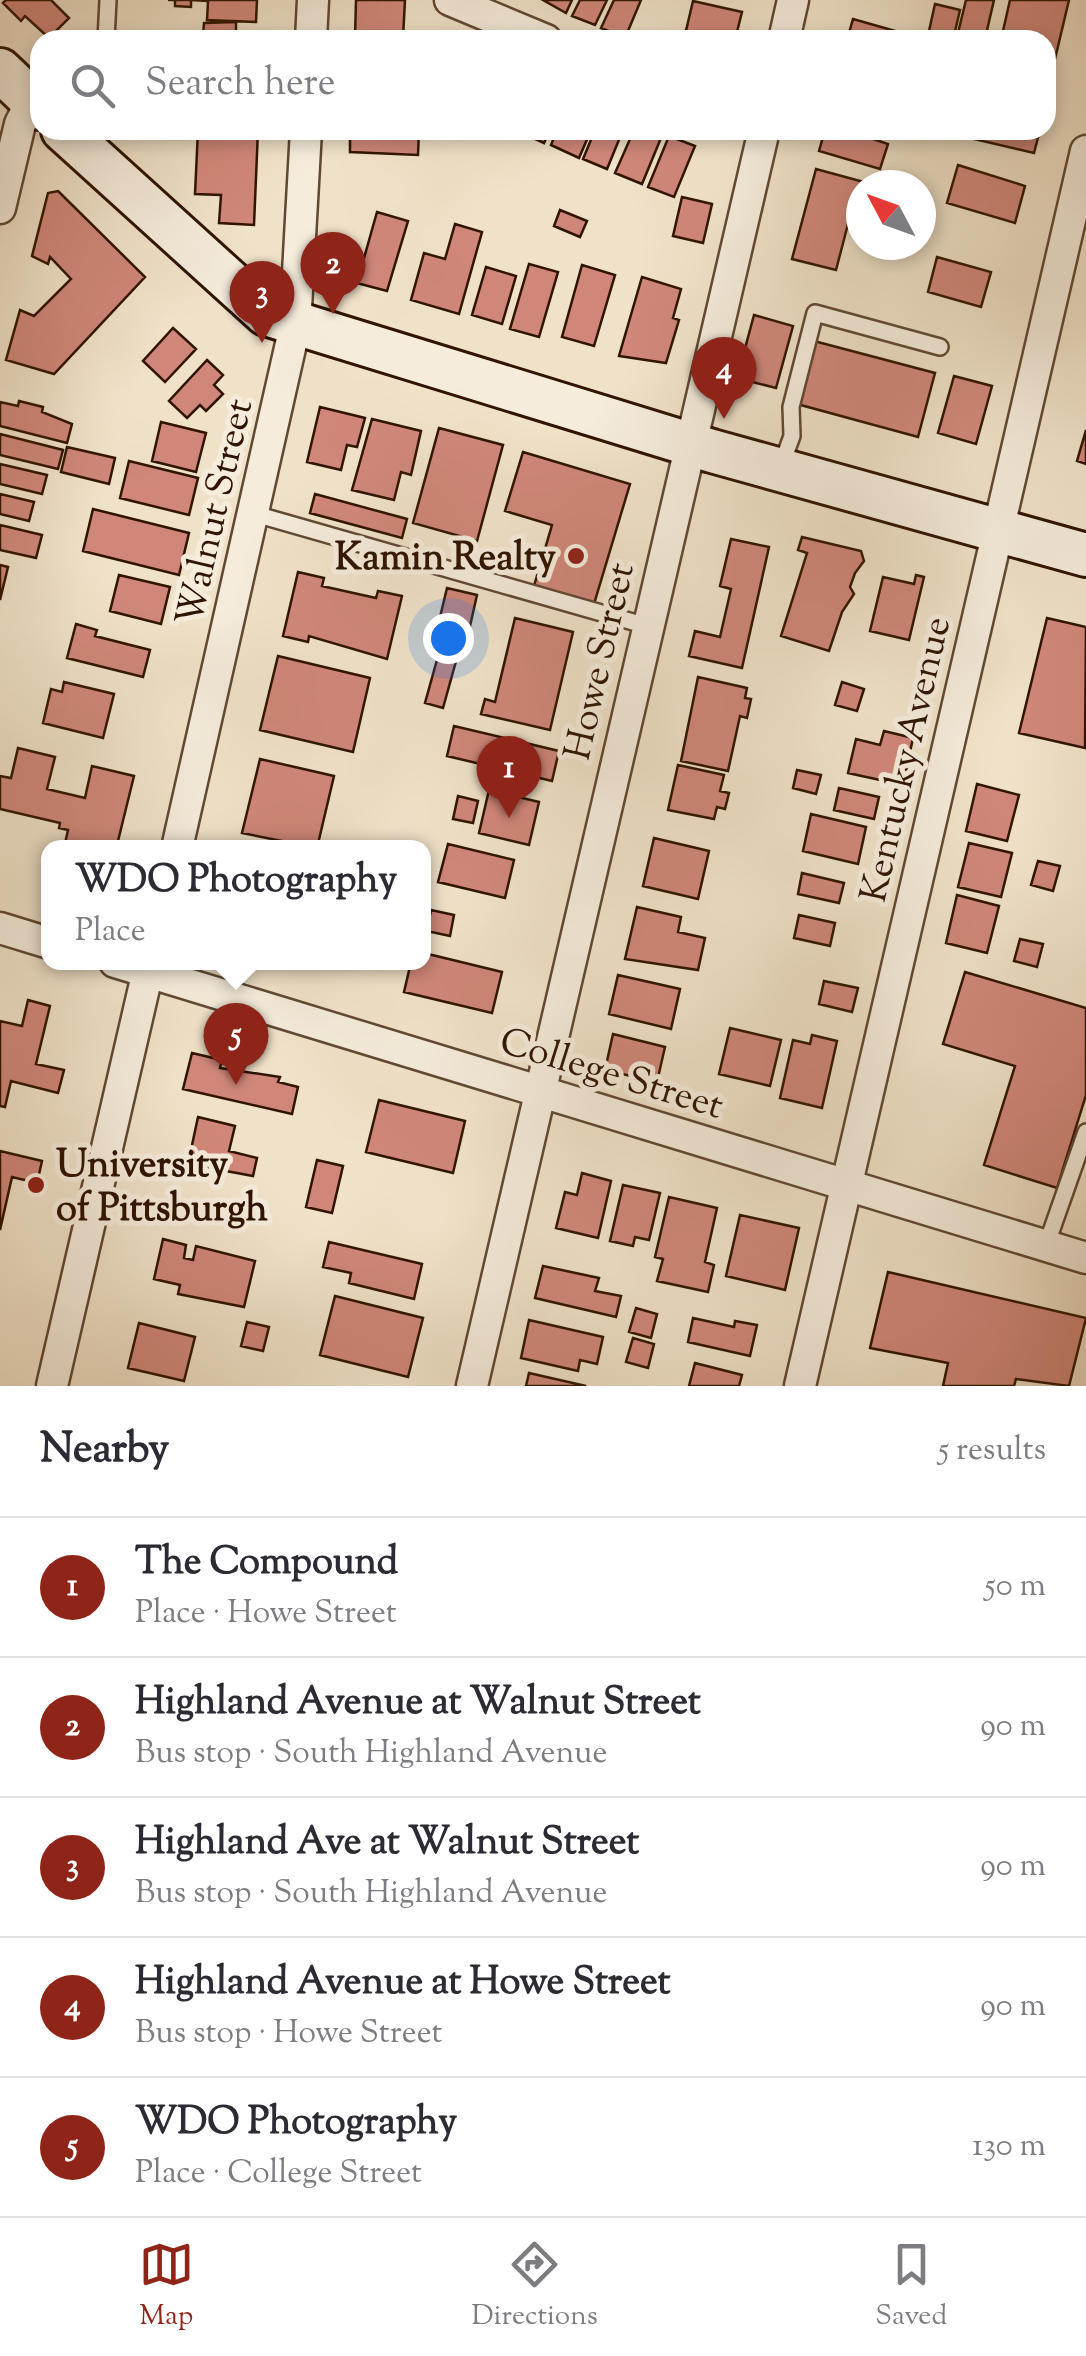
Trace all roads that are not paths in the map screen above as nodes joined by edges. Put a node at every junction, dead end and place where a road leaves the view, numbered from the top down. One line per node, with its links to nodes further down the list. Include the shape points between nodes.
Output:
1 (108, 0): 5 (lane)
2 (313, 0): 6 (street)
3 (450, 0): 7 (street)
4 (793, 0): 8 (street)
5 (106, 30)
6 (311, 30)
7 (522, 30)
8 (786, 30)
9 (0, 70): 10 (main road)
10 (30, 98)
11 (30, 112): 16 (street, via 20,124)
12 (305, 140): 17 (street, Walnut Street)
13 (761, 140): 19 (street, Howe Street)
14 (88, 148): 17 (main road, via 266,314)
15 (1086, 150): 22 (street, Kentucky Avenue)
16 (0, 208)
17 (296, 326): 19 (main road); 21 (street, Walnut Street)
18 (940, 347): 20 (lane, via 816,312)
19 (690, 444): 20 (main road); 24 (street, Howe Street)
20 (780, 470): 22 (main road)
21 (254, 514): 24 (lane); 25 (street, Walnut Street)
22 (997, 530): 23 (main road); 32 (street, Kentucky Avenue)
23 (1086, 556)
24 (647, 626): 30 (street, Howe Street)
25 (179, 840)
26 (0, 928): 27 (street)
27 (41, 940)
28 (148, 970): 35 (street)
29 (158, 970): 30 (street, College Street)
30 (538, 1092): 32 (street, College Street); 36 (street, Howe Street)
31 (1086, 1132): 33 (lane)
32 (848, 1184): 33 (street, College Street); 37 (street, Kentucky Avenue)
33 (1046, 1246): 34 (street, College Street)
34 (1086, 1258)
35 (52, 1386)
36 (472, 1386)
37 (800, 1386)

